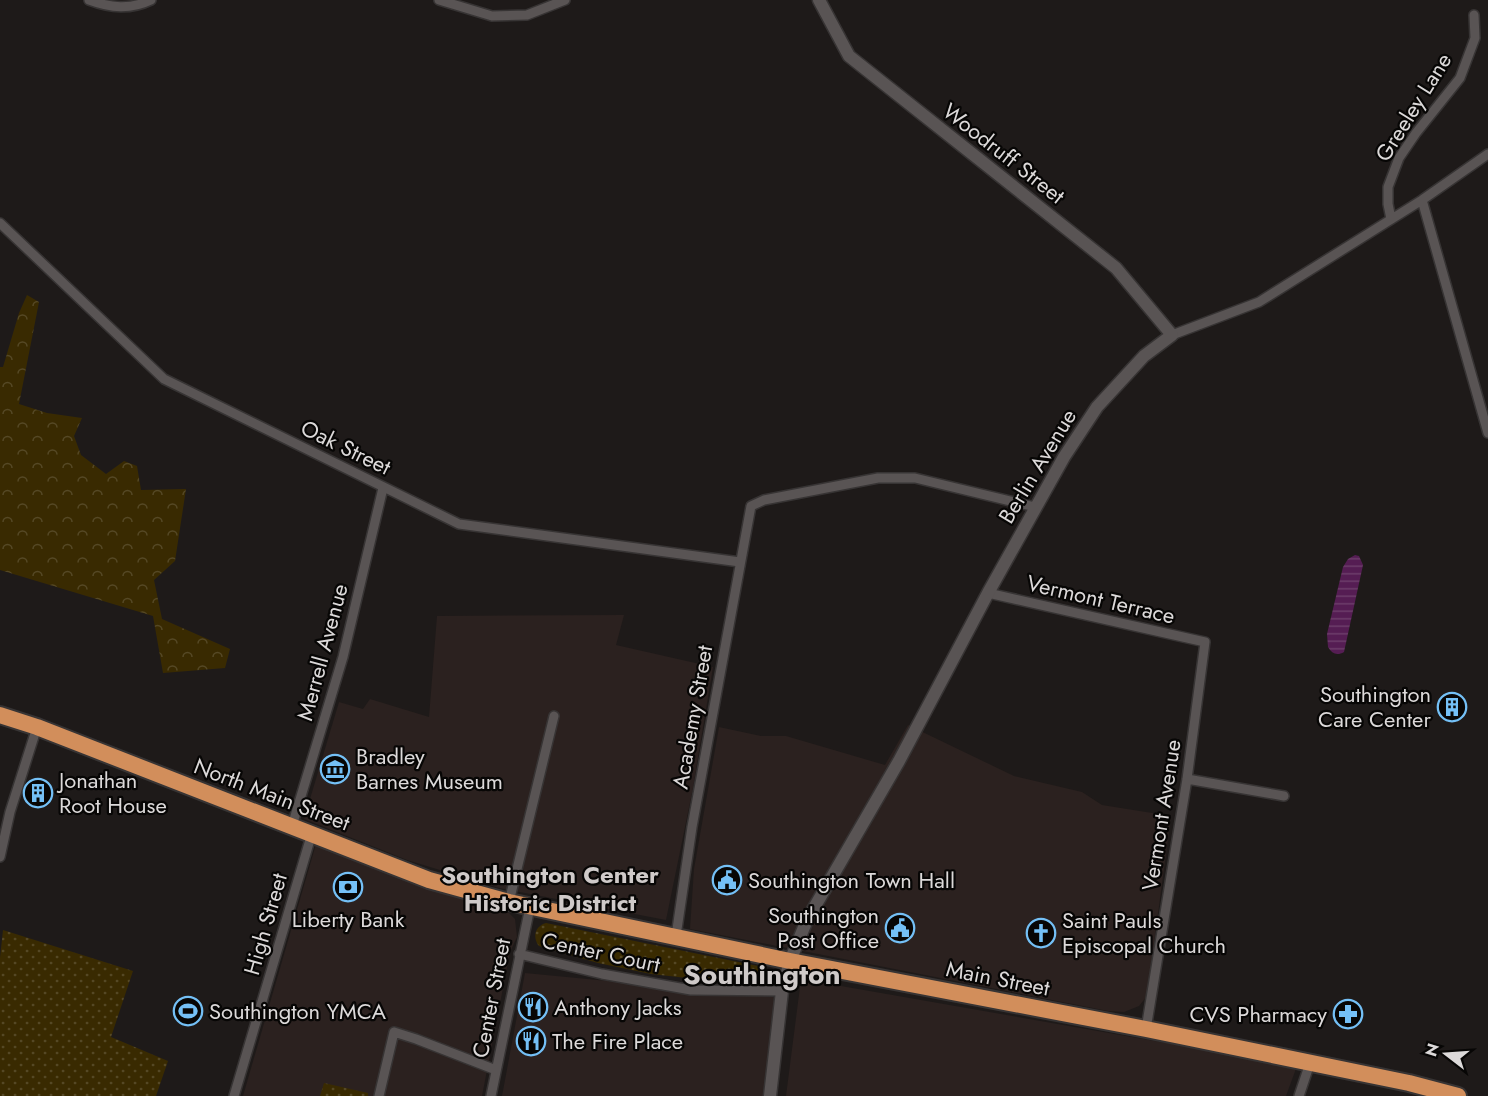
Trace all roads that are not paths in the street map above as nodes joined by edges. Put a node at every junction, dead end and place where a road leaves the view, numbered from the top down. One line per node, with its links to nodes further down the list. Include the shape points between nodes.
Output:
1 (89, 0): 2 (street, via 109,7 140,6)
2 (151, 0)
3 (439, 0): 4 (street, via 492,16 527,15)
4 (565, 0)
5 (819, 0): 11 (street, Woodruff Street, via 849,56 1116,268)
6 (1474, 15): 9 (street, Greeley Lane, via 1475,38 1460,78 1399,158 1388,187)
7 (1488, 154): 8 (street, Berlin Avenue)
8 (1422, 200): 9 (street, Berlin Avenue); 12 (street)
9 (1391, 219): 11 (street, Berlin Avenue, via 1258,302)
10 (0, 223): 13 (street, Oak Street, via 164,379)
11 (1172, 335): 14 (street, Berlin Avenue, via 1144,356 1097,406)
12 (1488, 433)
13 (383, 488): 15 (street, Oak Street, via 459,524); 23 (street, Merrell Avenue, via 343,657)
14 (1035, 507): 15 (street, Academy Street, via 915,478 878,478 764,500 751,506); 16 (street, Berlin Avenue)
15 (740, 562): 28 (street, Academy Street)
16 (988, 593): 17 (street, Vermont Terrace); 30 (street, Berlin Avenue, via 899,761 807,920)
17 (1205, 642): 21 (street, Vermont Avenue)
18 (0, 715): 20 (highway, North Main Street)
19 (554, 716): 26 (street)
20 (37, 727): 23 (highway, North Main Street); 25 (street)
21 (1187, 779): 22 (street); 32 (street, Vermont Avenue)
22 (1284, 796)
23 (292, 825): 24 (highway, North Main Street)
24 (312, 832): 26 (highway, North Main Street, via 429,880); 35 (street, High Street)
25 (0, 857)
26 (509, 902): 27 (highway, North Main Street)
27 (530, 907): 28 (highway, Main Street); 29 (street, Center Street)
28 (676, 936): 30 (highway, Main Street)
29 (519, 954): 31 (street, Center Court, via 691,990); 34 (street, Center Street)
30 (790, 961): 31 (street, Berlin Avenue); 32 (highway, Main Street)
31 (782, 991): 38 (street, Berlin Avenue)
32 (1146, 1029): 33 (highway, Main Street)
33 (1310, 1063): 39 (street); 40 (highway, Main Street)
34 (496, 1070): 36 (street, via 394,1032); 37 (street, Center Street)
35 (234, 1096)
36 (379, 1096)
37 (491, 1096)
38 (770, 1096)
39 (1299, 1096)
40 (1458, 1096)

